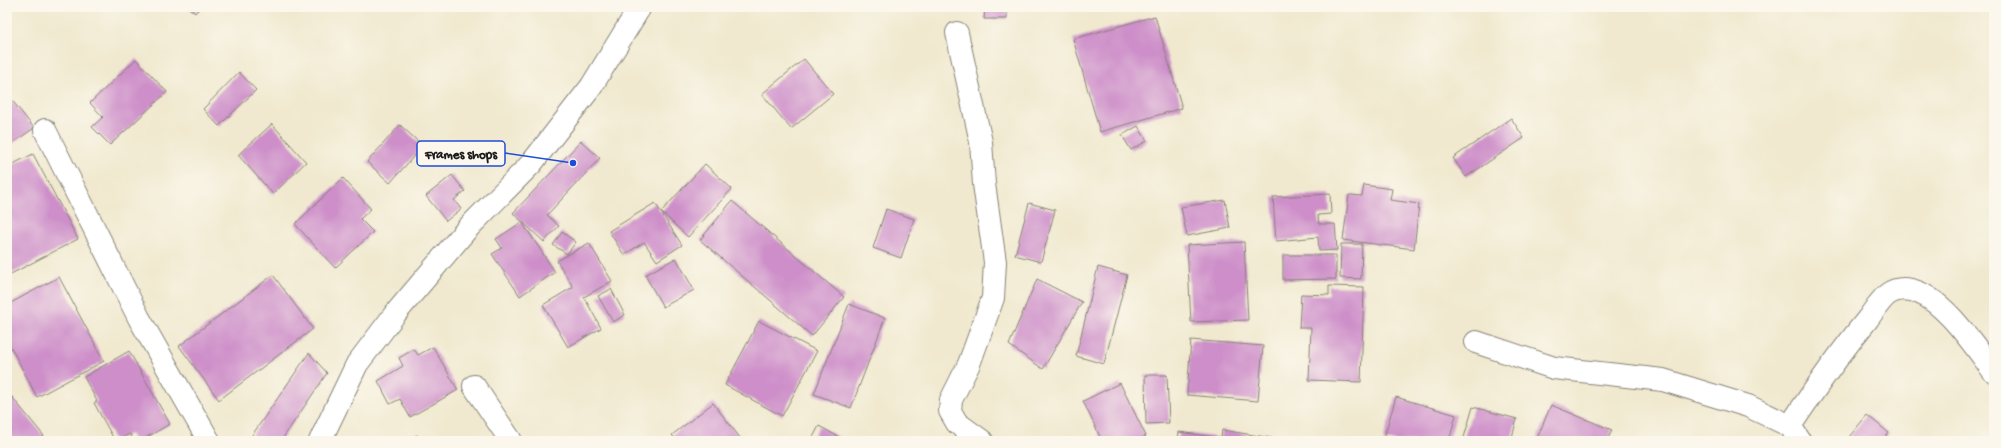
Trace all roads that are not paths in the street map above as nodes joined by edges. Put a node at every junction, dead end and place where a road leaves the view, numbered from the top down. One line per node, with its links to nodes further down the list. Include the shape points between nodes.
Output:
1 (640, 7): 9 (street, via 591,87 531,164 467,229 395,314 357,364)
2 (957, 33): 11 (street, via 981,142 995,262 993,298 969,364 951,400 950,411 957,423)
3 (45, 130): 8 (street, via 139,318)
4 (1476, 342): 7 (street, via 1554,368 1663,380 1748,406)
5 (1994, 372): 7 (street, via 1956,321 1924,294 1897,289 1887,295 1855,334)
6 (474, 386): 10 (street)
7 (1795, 434)
8 (208, 441)
9 (320, 441)
10 (511, 441)
11 (982, 441)

